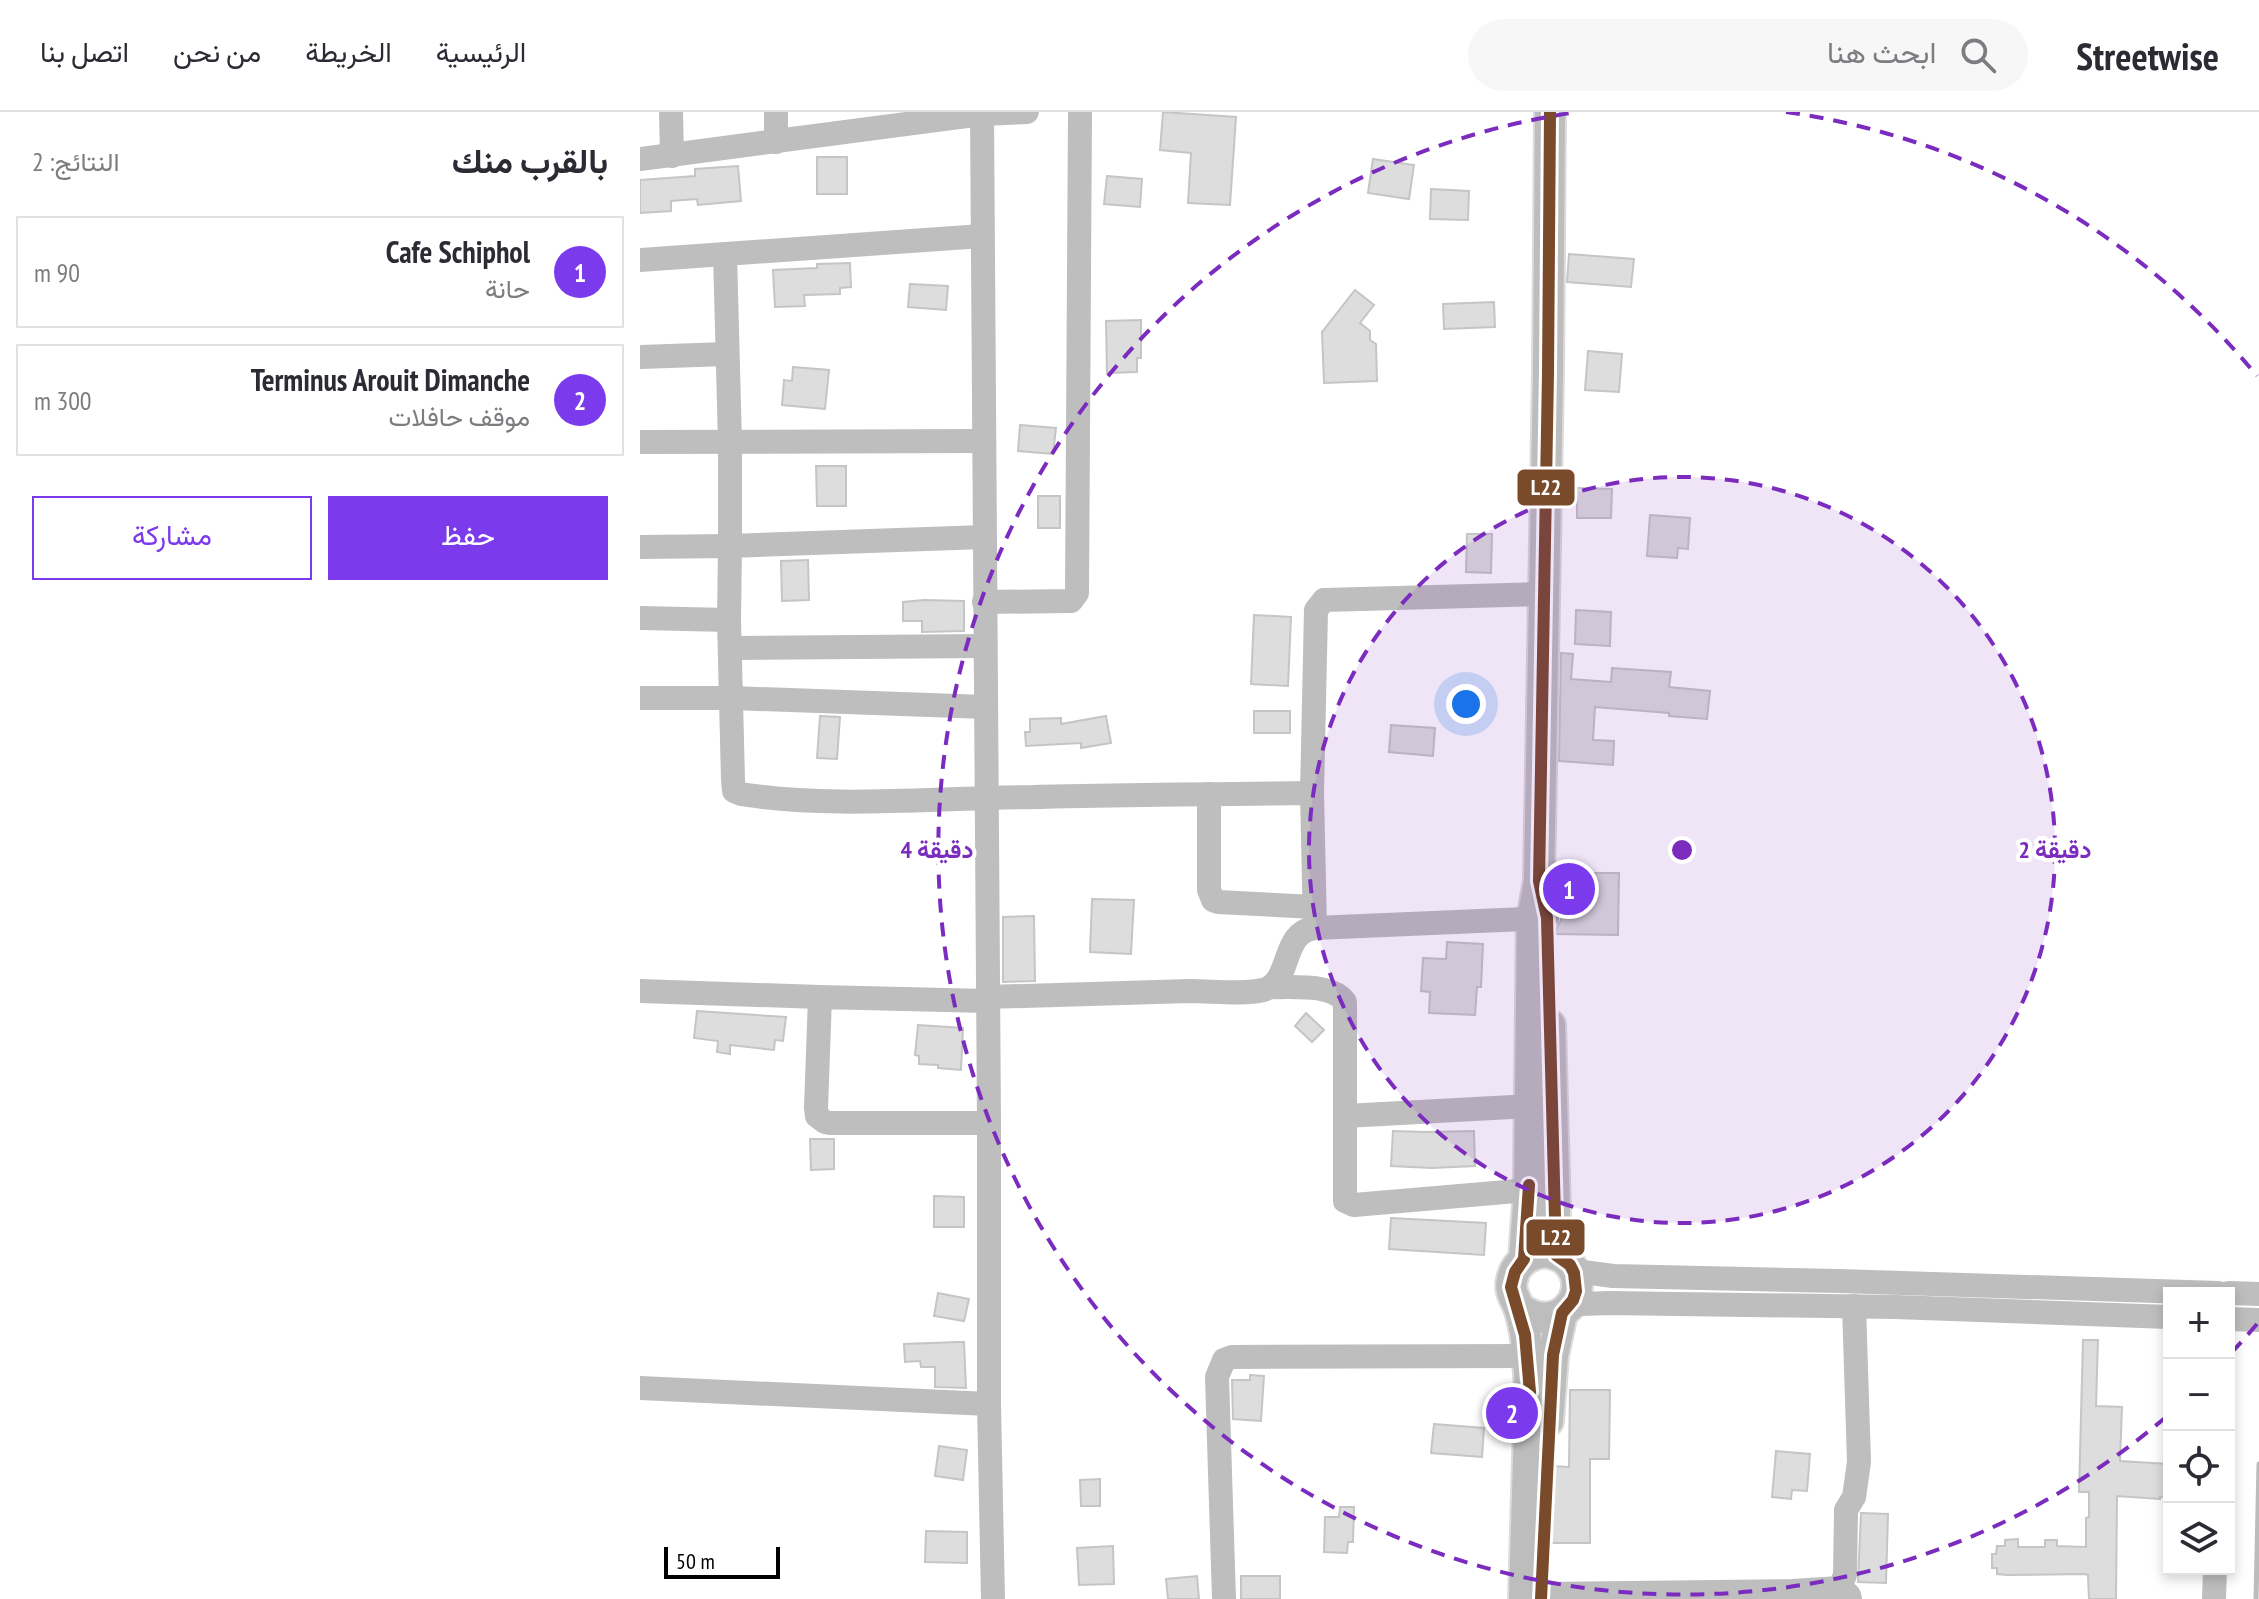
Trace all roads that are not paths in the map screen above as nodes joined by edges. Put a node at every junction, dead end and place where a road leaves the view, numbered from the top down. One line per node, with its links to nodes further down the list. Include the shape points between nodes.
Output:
1 (671, 112): 9 (street)
2 (776, 112): 8 (street)
3 (1027, 112): 6 (street)
4 (1080, 112): 23 (street, via 1077,593 1071,601)
5 (1550, 112): 22 (main road)
6 (982, 113): 7 (street); 11 (street)
7 (869, 121): 8 (street)
8 (776, 142): 9 (street)
9 (672, 156): 10 (street)
10 (640, 159)
11 (982, 236): 12 (street); 16 (street)
12 (725, 254): 13 (street); 14 (street)
13 (640, 260)
14 (727, 354): 15 (street); 18 (street)
15 (640, 357)
16 (983, 441): 18 (street); 19 (street)
17 (640, 442): 18 (street)
18 (730, 443): 20 (street)
19 (984, 537): 20 (street); 23 (street)
20 (730, 546): 21 (street); 25 (street)
21 (640, 547)
22 (1544, 594): 31 (street, via 1320,602); 35 (main road)
23 (984, 602): 26 (street)
24 (640, 618): 25 (street)
25 (729, 620): 27 (street)
26 (985, 646): 27 (street); 30 (street)
27 (730, 648): 29 (street)
28 (640, 698): 29 (street)
29 (731, 698): 30 (street); 33 (street, via 734,791 741,794 821,800)
30 (985, 707): 33 (street)
31 (1312, 793): 32 (street); 34 (street)
32 (1209, 794): 33 (street); 34 (street, via 1213,900)
33 (986, 798): 39 (street)
34 (1314, 917): 35 (street); 36 (street, via 1294,940)
35 (1540, 919): 40 (main road); 45 (main road)
36 (1271, 987): 39 (street); 41 (street, via 1341,995)
37 (640, 991): 38 (street)
38 (820, 997): 39 (street); 42 (street, via 820,1119)
39 (987, 999): 42 (street)
40 (1530, 1106): 41 (street); 43 (main road)
41 (1345, 1116): 43 (street, via 1344,1197 1354,1205)
42 (989, 1123): 53 (street)
43 (1529, 1190): 44 (main road)
44 (1524, 1259): 45 (main road, via 1545,1252); 48 (main road, via 1512,1277)
45 (1563, 1260): 46 (street, via 1583,1272 1613,1276); 49 (main road, via 1577,1282)
46 (2237, 1293)
47 (1854, 1306): 49 (street, via 1609,1303); 50 (street); 55 (street, via 1859,1462 1854,1497 1846,1510)
48 (1519, 1308): 49 (main road, via 1540,1319); 51 (main road)
49 (1565, 1310): 57 (main road, via 1551,1375)
50 (2163, 1317)
51 (1527, 1356): 57 (main road); 59 (street, via 1224,1360 1217,1377)
52 (640, 1388): 53 (street)
53 (989, 1404): 58 (street)
54 (2215, 1575): 60 (street)
55 (1845, 1593): 56 (street)
56 (1695, 1596): 57 (street)
57 (1535, 1597)
58 (993, 1599)
59 (1224, 1599)
60 (2214, 1599)

